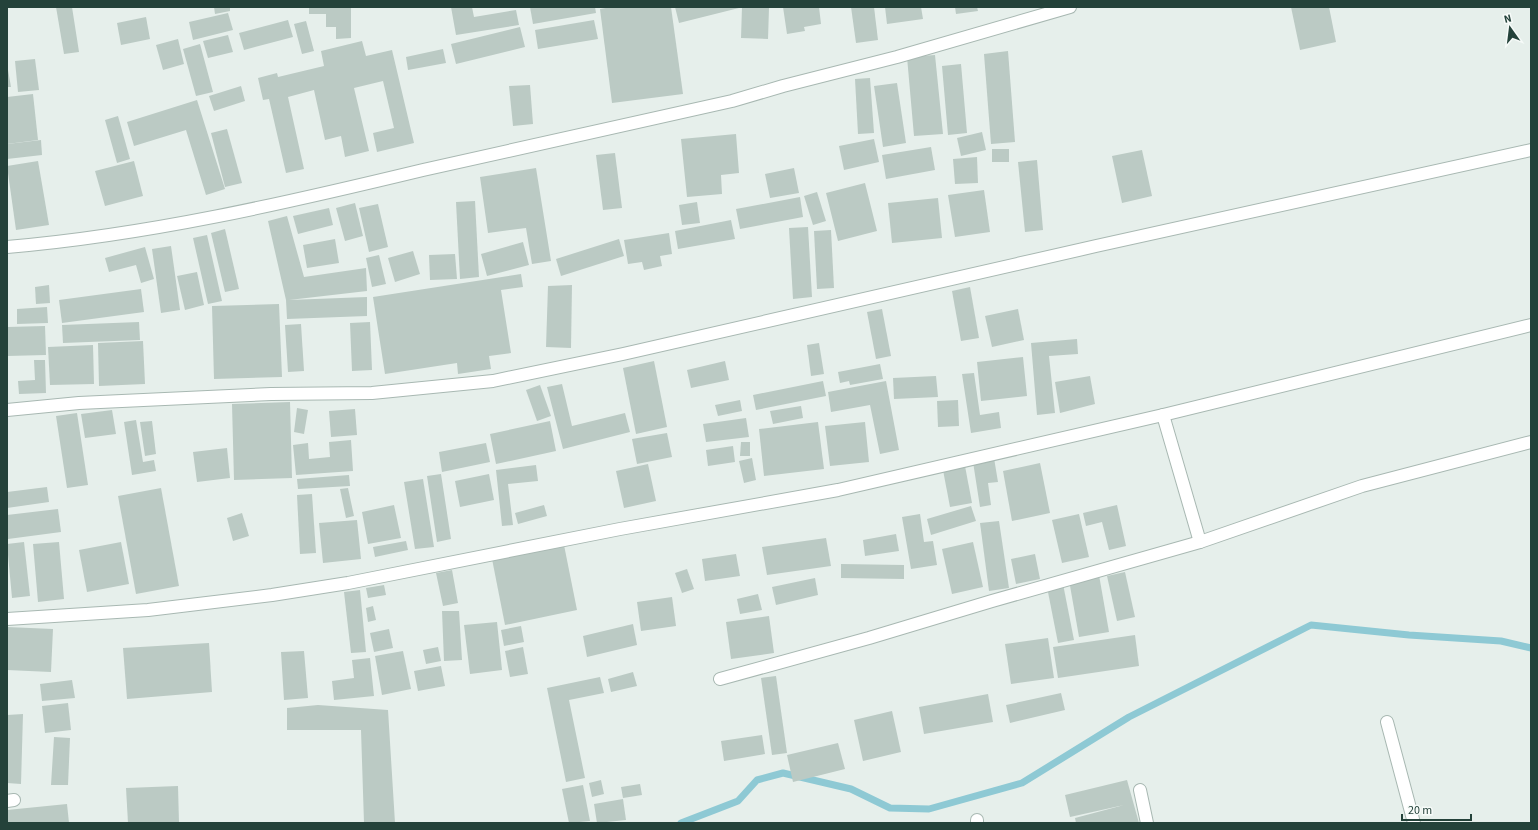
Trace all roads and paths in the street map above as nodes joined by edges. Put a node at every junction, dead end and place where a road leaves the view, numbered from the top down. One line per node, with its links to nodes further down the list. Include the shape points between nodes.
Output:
1 (1070, 7): 3 (street, via 732,101 350,188 185,223 69,242)
2 (1531, 150): 5 (street, via 494,381 372,393 271,394 103,402)
3 (7, 247)
4 (1531, 325): 6 (street)
5 (7, 410)
6 (1163, 415): 8 (street); 9 (street, via 838,490 620,529 348,583 148,610)
7 (1531, 442): 8 (street, via 1362,486)
8 (1200, 542): 10 (street)
9 (7, 619)
10 (720, 679)
11 (1387, 722): 14 (street)
12 (1140, 790): 13 (street)
13 (1147, 823)
14 (1414, 823)

